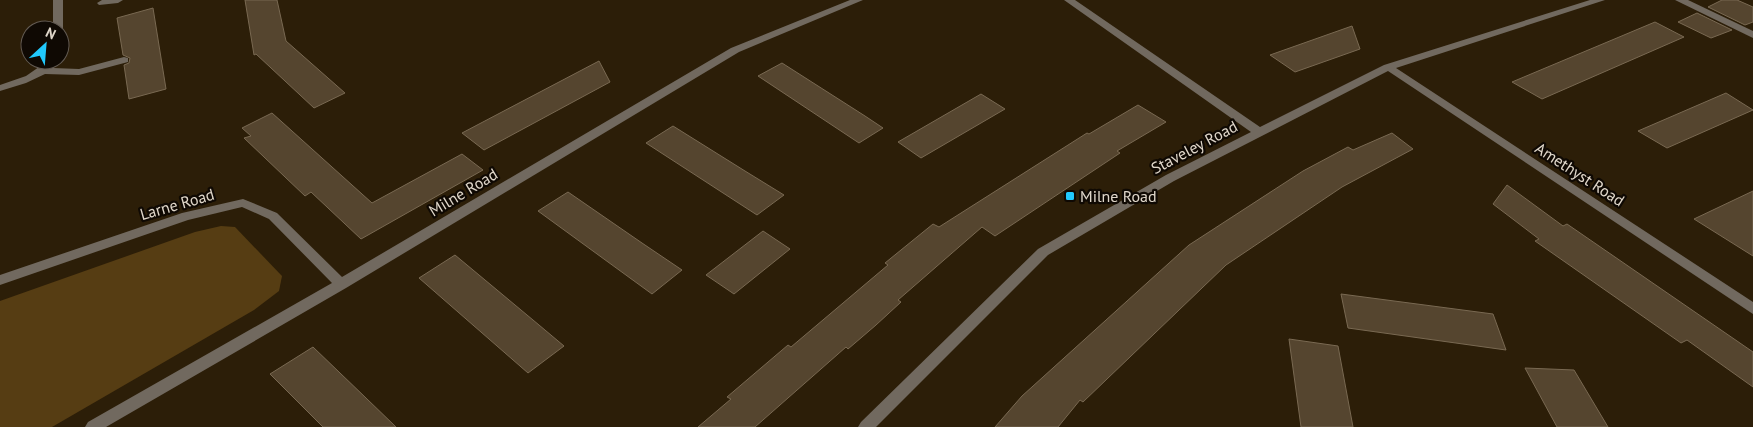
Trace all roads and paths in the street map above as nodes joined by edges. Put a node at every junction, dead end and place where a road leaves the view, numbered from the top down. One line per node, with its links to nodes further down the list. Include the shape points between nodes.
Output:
1 (58, 0): 8 (street)
2 (118, 0): 7 (street)
3 (858, 0): 16 (street, Milne Road, via 735,50)
4 (1069, 0): 14 (street)
5 (1600, 0): 11 (street, Staveley Road)
6 (1680, 0): 9 (street)
7 (102, 4)
8 (58, 20)
9 (1753, 35)
10 (124, 60): 12 (street, via 79,72)
11 (1388, 67): 14 (street, Staveley Road); 17 (street, Amethyst Road)
12 (45, 71): 13 (street)
13 (0, 88)
14 (1259, 132): 19 (street, Staveley Road, via 1170,178 1044,252)
15 (0, 280): 16 (street, Larne Road, via 186,216 243,203 273,216)
16 (341, 284): 18 (street, Milne Road)
17 (1753, 309)
18 (93, 427)
19 (866, 427)

